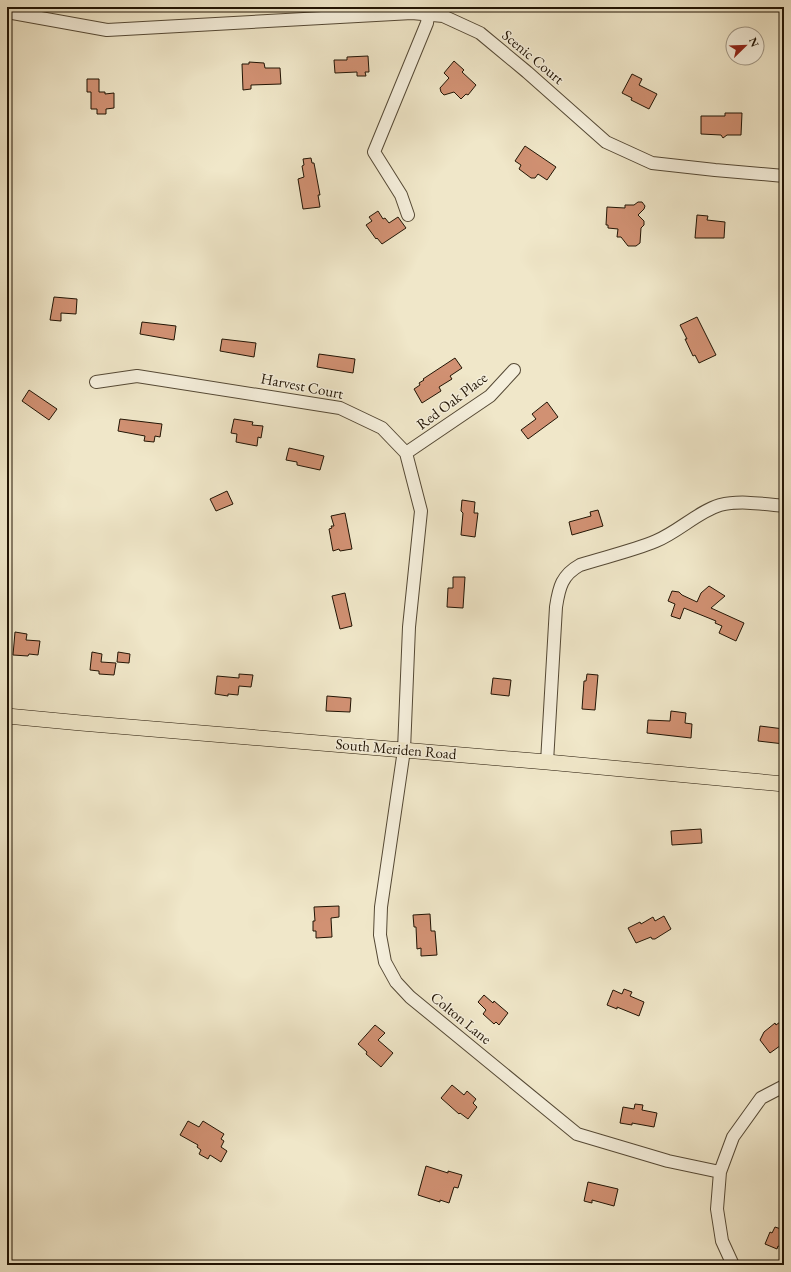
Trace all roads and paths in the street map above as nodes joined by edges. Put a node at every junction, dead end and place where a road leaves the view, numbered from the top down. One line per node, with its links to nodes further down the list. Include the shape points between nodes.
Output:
1 (7, 12): 2 (street, Scenic Court, via 107,30 412,13)
2 (428, 15): 3 (street, Scenic Court, via 443,16 480,33 606,142 652,163); 4 (street, via 427,23 374,152 401,195)
3 (784, 176)
4 (408, 215)
5 (514, 370): 7 (street, Red Oak Place, via 490,396)
6 (96, 382): 7 (street, Harvest Court, via 137,376 340,408 382,428)
7 (406, 453): 10 (street, Harvest Court, via 421,511 409,628)
8 (784, 506): 11 (street, via 737,503 721,505 657,541 570,570 558,590)
9 (7, 716): 10 (main road, South Meriden Road)
10 (404, 750): 11 (main road, South Meriden Road); 14 (street, Colton Lane, via 381,907 380,935 386,962 396,982 410,997 577,1134 668,1161)
11 (547, 762): 12 (main road, South Meriden Road)
12 (784, 784)
13 (784, 1086): 14 (street, via 761,1098 733,1137)
14 (720, 1172): 15 (street, via 718,1209 722,1241)
15 (733, 1265)

